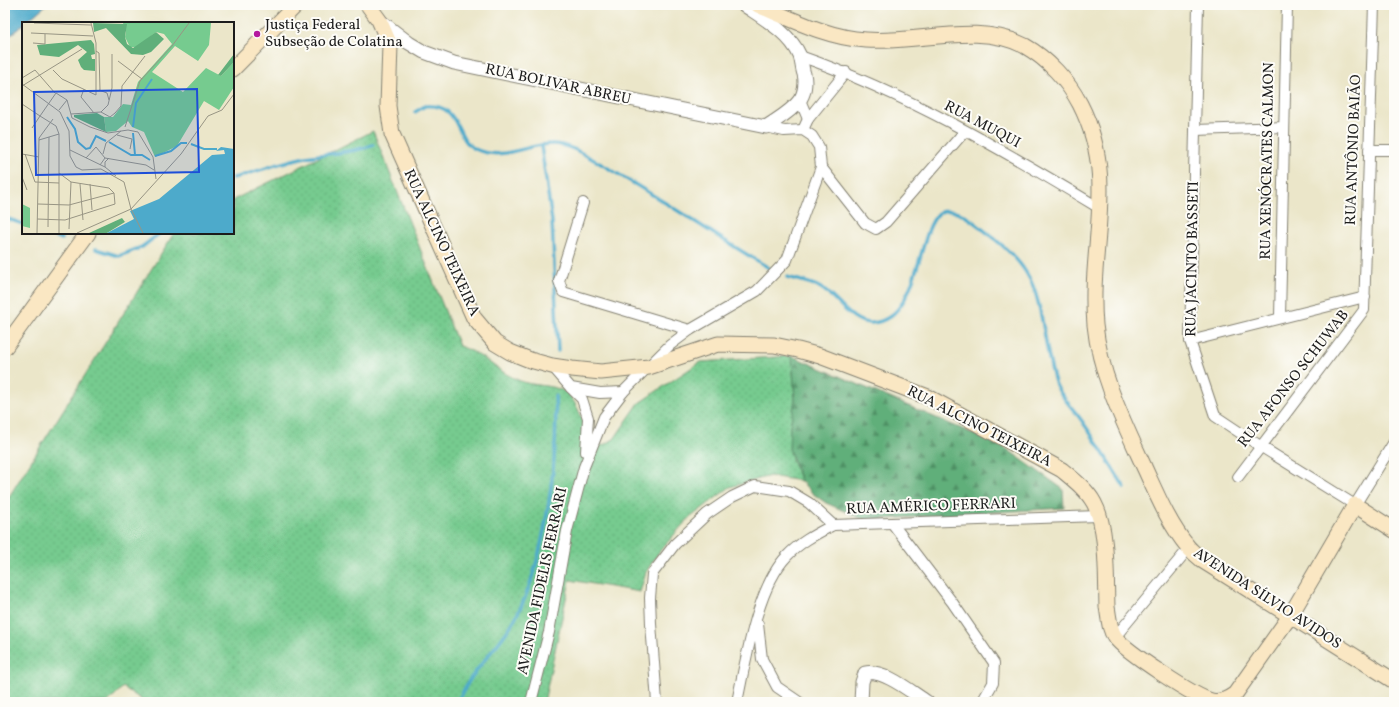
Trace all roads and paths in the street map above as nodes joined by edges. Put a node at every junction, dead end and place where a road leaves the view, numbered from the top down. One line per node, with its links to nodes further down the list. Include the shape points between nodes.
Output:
1 (296, 5): 10 (main road)
2 (368, 5): 8 (main road, RUA BOLIVAR ABREU)
3 (744, 5): 9 (street, via 773,25)
4 (758, 5): 23 (main road, AVENIDA SÍLVIO AVIDOS, via 850,38 884,40 978,35 1012,40 1027,47 1048,62 1062,77 1076,96 1086,117 1098,152)
5 (1287, 5): 15 (street, RUA XENÓCRATES CALMON)
6 (1374, 5): 19 (street, RUA ANTÔNIO BAIÃO)
7 (1196, 6): 17 (street, RUA JACINTO BASSETI)
8 (380, 20): 14 (street, RUA BOLIVAR ABREU, via 424,52 454,64); 30 (main road, RUA ALCINO TEIXEIRA, via 390,45 388,119 392,134 463,296 474,318 495,343 530,360)
9 (800, 56): 11 (street, RUA MUQUI); 12 (street, via 804,88)
10 (234, 68)
11 (846, 72): 13 (street); 18 (street, RUA MUQUI)
12 (800, 100): 13 (street); 14 (street)
13 (808, 119): 16 (street)
14 (766, 127): 16 (street)
15 (1284, 127): 17 (street); 26 (street, RUA XENÓCRATES CALMON)
16 (803, 130): 21 (street, via 812,136 819,148)
17 (1195, 130): 28 (street, RUA JACINTO BASSETI)
18 (965, 131): 21 (street, via 886,222 876,229 865,223); 23 (street, RUA MUQUI)
19 (1369, 150): 20 (street); 25 (street, RUA ANTÔNIO BAIÃO)
20 (1394, 150)
21 (821, 167): 27 (street, AVENIDA FIDELIS FERRARI, via 788,260 757,291)
22 (583, 203): 27 (street, via 559,281 563,292)
23 (1101, 210): 43 (main road, AVENIDA SÍLVIO AVIDOS, via 1094,312 1098,347 1123,418 1158,498)
24 (87, 234): 29 (main road)
25 (1365, 296): 26 (street); 35 (street, RUA AFONSO SCHUWAB, via 1362,314)
26 (1280, 317): 28 (street)
27 (690, 330): 31 (street, AVENIDA FIDELIS FERRARI, via 670,345)
28 (1190, 341): 35 (street, RUA JACINTO BASSETI, via 1215,416)
29 (5, 347)
30 (552, 366): 31 (main road, RUA ALCINO TEIXEIRA, via 601,372); 32 (street, AVENIDA FIDELIS FERRARI)
31 (649, 367): 33 (street, AVENIDA FIDELIS FERRARI); 39 (main road, RUA ALCINO TEIXEIRA, via 718,344 774,345 820,356 928,397 1062,470 1087,493 1095,504)
32 (570, 388): 33 (street, via 600,394); 36 (street, AVENIDA FIDELIS FERRARI, via 582,399 588,418)
33 (623, 392): 36 (street, AVENIDA FIDELIS FERRARI, via 604,417)
34 (1394, 442): 38 (street)
35 (1260, 446): 37 (street, RUA AFONSO SCHUWAB); 38 (street, RUA JACINTO BASSETI)
36 (584, 467): 48 (street, AVENIDA FIDELIS FERRARI, via 567,531 549,632)
37 (1238, 477)
38 (1355, 505): 42 (main road, RUA JACINTO BASSETI); 44 (main road)
39 (1099, 516): 40 (street, RUA AMÉRICO FERRARI); 46 (main road, RUA ALCINO TEIXEIRA, via 1103,536 1107,607)
40 (892, 523): 41 (street, RUA AMÉRICO FERRARI); 54 (street, via 994,662 993,683)
41 (833, 525): 45 (street, via 805,540 786,556 768,586); 49 (street, RUA AMÉRICO FERRARI, via 809,503 789,491 755,486 732,497 707,514 675,544 652,574 650,624)
42 (1394, 530)
43 (1189, 548): 44 (main road, AVENIDA SÍLVIO AVIDOS, via 1203,561); 46 (street)
44 (1290, 616): 47 (main road, AVENIDA SÍLVIO AVIDOS); 55 (main road, via 1235,694)
45 (757, 618): 50 (street); 51 (street, via 762,660 777,687)
46 (1115, 637): 55 (main road, RUA ALCINO TEIXEIRA, via 1133,654 1188,689 1211,701)
47 (1394, 681)
48 (531, 702)
49 (657, 702)
50 (737, 702)
51 (799, 702)
52 (861, 702): 53 (street, via 865,673 872,672 881,674)
53 (927, 702)
54 (982, 702)
55 (1222, 702)

